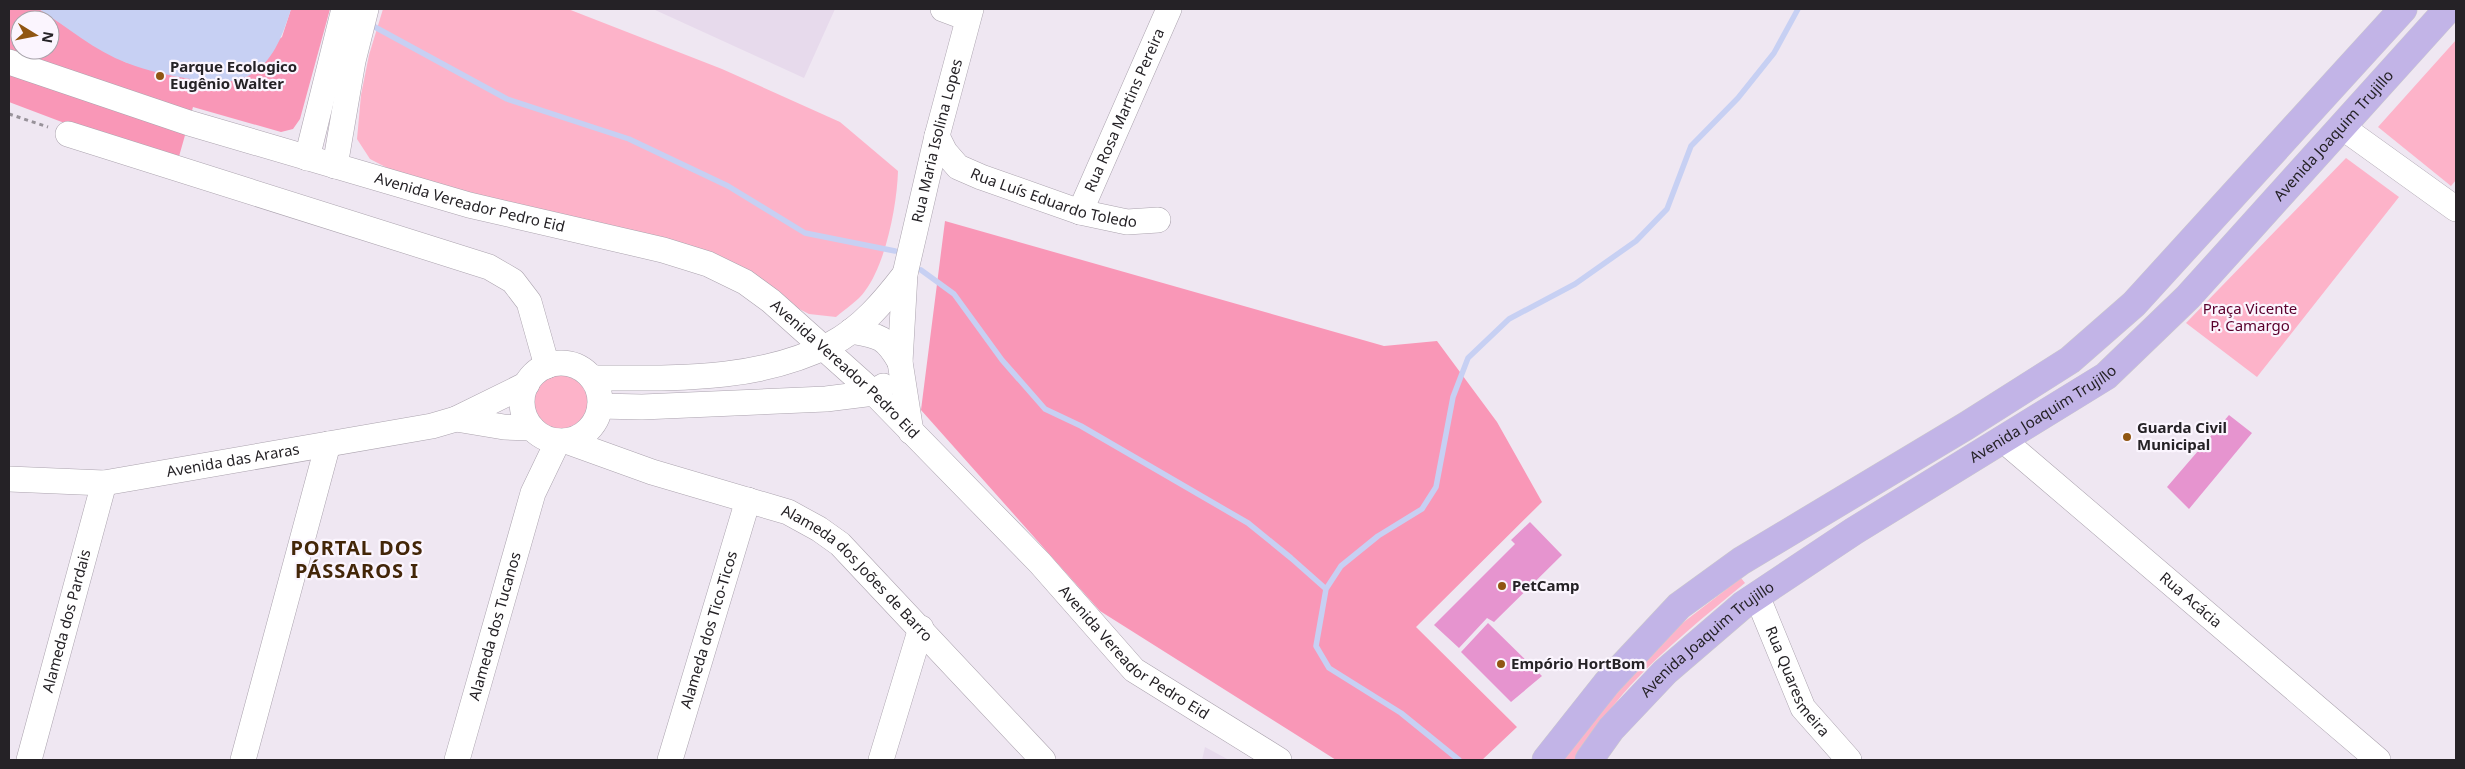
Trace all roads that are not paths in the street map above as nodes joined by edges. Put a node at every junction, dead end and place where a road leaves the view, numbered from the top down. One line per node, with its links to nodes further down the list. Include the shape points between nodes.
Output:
1 (344, 9): 12 (street)
2 (366, 9): 13 (street)
3 (944, 9): 7 (street)
4 (1169, 9): 15 (street, Rua Rosa Martins Pereira)
5 (2403, 9): 46 (main road, Avenida Joaquim Trujillo, via 2134,304 2070,360 1740,561 1679,606 1607,683)
6 (2448, 9): 9 (main road, Avenida Joaquim Trujillo)
7 (969, 14): 11 (street, Rua Maria Isolina Lopes)
8 (9, 62): 12 (street, Avenida Vereador Pedro Eid, via 188,123)
9 (2342, 127): 14 (street); 31 (main road, Avenida Joaquim Trujillo, via 2188,297 2106,376)
10 (68, 134): 21 (street, via 489,267 513,281 529,302)
11 (937, 136): 15 (street, Rua Luís Eduardo Toledo, via 958,167); 17 (street, Rua Maria Isolina Lopes)
12 (307, 158): 13 (street, Avenida Vereador Pedro Eid)
13 (335, 166): 19 (street, Avenida Vereador Pedro Eid, via 469,205 663,250 708,264 745,282)
14 (2456, 209)
15 (1080, 212): 16 (street, Rua Luís Eduardo Toledo, via 1128,222)
16 (1158, 220)
17 (904, 274): 18 (street, Rua Maria Isolina Lopes, via 888,296); 20 (street, Rua Maria Isolina Lopes)
18 (851, 331): 19 (street, Rua Maria Isolina Lopes); 20 (street, via 883,339 890,344)
19 (824, 347): 22 (street, Rua Maria Isolina Lopes, via 767,369); 25 (street, Avenida Vereador Pedro Eid)
20 (900, 362): 25 (street, via 886,384); 29 (street)
21 (547, 366): 23 (street, via 572,364); 24 (street, via 532,376)
22 (711, 376): 23 (street, Rua Maria Isolina Lopes); 26 (street)
23 (592, 378): 27 (street, via 600,396)
24 (527, 384): 28 (street, Avenida das Araras); 30 (street, via 523,406)
25 (874, 393): 26 (street, via 826,399); 29 (street, Avenida Vereador Pedro Eid)
26 (713, 404): 27 (street)
27 (596, 416): 30 (street, via 575,438); 33 (street)
28 (456, 419): 30 (street, Avenida das Araras); 32 (street, Avenida das Araras)
29 (911, 432): 45 (street, Avenida Vereador Pedro Eid, via 1040,563 1134,670)
30 (548, 435): 33 (street, Alameda dos Joões de Barro); 41 (street, Alameda dos Tucanos)
31 (2002, 439): 37 (main road, Avenida Joaquim Trujillo); 49 (street, Rua Acácia)
32 (328, 444): 35 (street, Avenida das Araras); 40 (street)
33 (623, 462): 36 (street, Alameda dos Joões de Barro)
34 (9, 478): 35 (street, Avenida das Araras)
35 (104, 482): 39 (street, Alameda dos Pardais)
36 (748, 500): 38 (street, Alameda dos Joões de Barro, via 788,512 840,544); 42 (street, Alameda dos Tico-Ticos)
37 (1757, 596): 47 (main road, Avenida Joaquim Trujillo, via 1665,672 1611,729); 48 (street, Rua Quaresmeira, via 1803,708)
38 (921, 628): 43 (street); 44 (street, Alameda dos Joões de Barro)
39 (29, 760)
40 (243, 760)
41 (456, 760)
42 (670, 760)
43 (881, 760)
44 (1043, 760)
45 (1279, 760)
46 (1546, 760)
47 (1589, 760)
48 (1850, 760)
49 (2378, 760)

